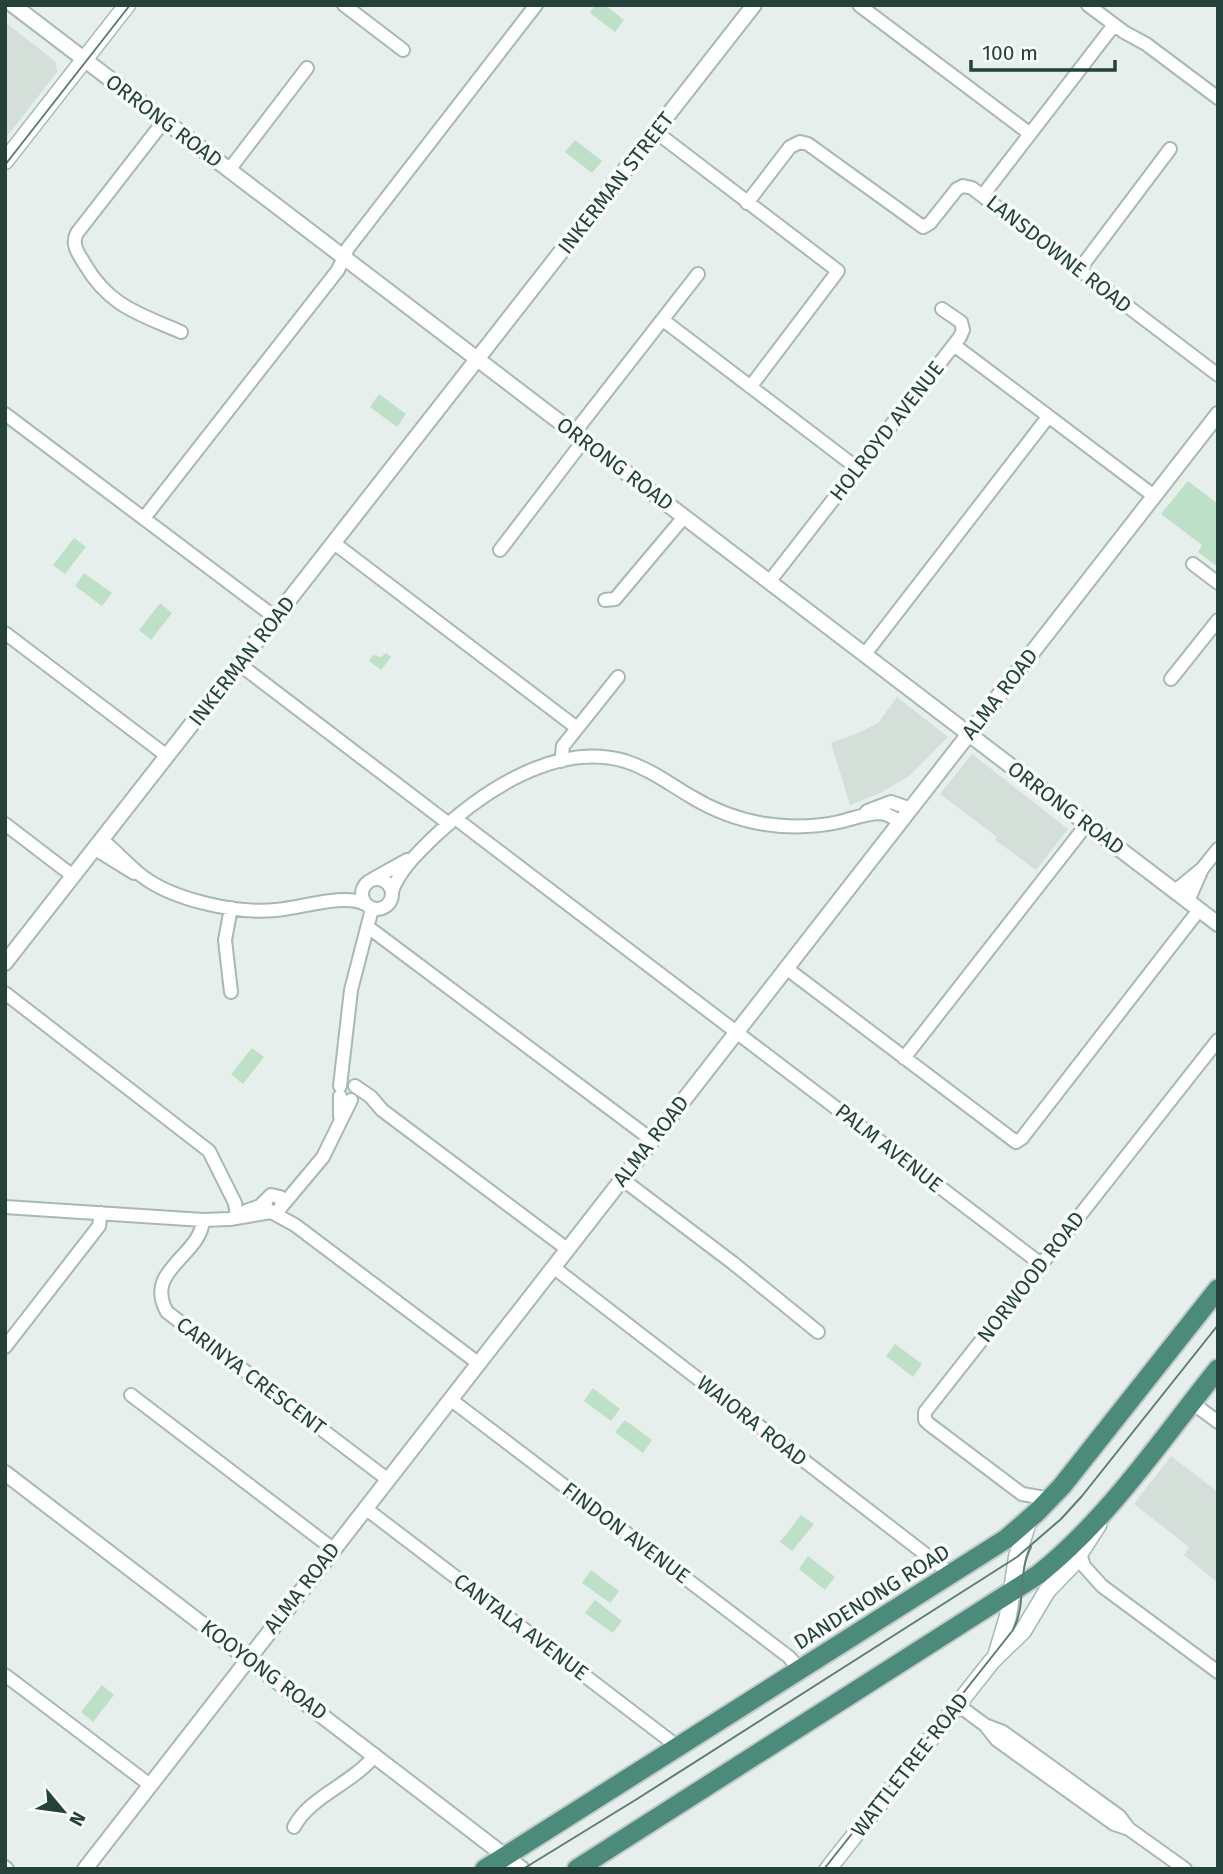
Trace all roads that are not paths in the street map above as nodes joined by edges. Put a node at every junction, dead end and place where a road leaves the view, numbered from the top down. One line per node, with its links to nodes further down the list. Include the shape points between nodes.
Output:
1 (13, 5): 10 (street, ORRONG ROAD)
2 (127, 5): 10 (main road)
3 (344, 5): 9 (street)
4 (536, 5): 21 (street)
5 (754, 5): 14 (street, INKERMAN STREET)
6 (859, 5): 15 (street)
7 (1088, 5): 8 (street)
8 (1114, 25): 12 (street); 15 (street)
9 (403, 50)
10 (84, 60): 13 (street, ORRONG ROAD); 17 (main road)
11 (307, 68): 18 (street)
12 (1218, 98)
13 (164, 121): 18 (street, ORRONG ROAD); 26 (street, via 74,241 106,294 131,311)
14 (656, 132): 20 (street); 28 (street, INKERMAN STREET)
15 (1029, 133): 19 (street)
16 (1170, 149): 22 (street)
17 (5, 161)
18 (229, 170): 21 (street, ORRONG ROAD)
19 (983, 195): 20 (street, LANSDOWNE ROAD, via 959,187 923,227 800,142 790,147); 22 (street, LANSDOWNE ROAD)
20 (747, 202): 30 (street, via 838,271)
21 (344, 258): 28 (street, ORRONG ROAD); 38 (street)
22 (1079, 270): 29 (street, LANSDOWNE ROAD)
23 (698, 274): 25 (street)
24 (942, 309): 27 (street, via 963,326)
25 (663, 320): 30 (street); 34 (street)
26 (181, 332)
27 (954, 345): 33 (street, HOLROYD AVENUE); 35 (street, HOLROYD AVENUE)
28 (478, 360): 34 (street, ORRONG ROAD); 39 (street, INKERMAN ROAD)
29 (1218, 375)
30 (751, 386): 35 (street)
31 (5, 414): 38 (street)
32 (1218, 414): 36 (street, ALMA ROAD)
33 (1048, 417): 36 (street, HOLROYD AVENUE); 48 (street)
34 (579, 437): 37 (street, ORRONG ROAD); 40 (street)
35 (858, 468): 42 (street, HOLROYD AVENUE)
36 (1154, 496): 53 (street, ALMA ROAD)
37 (684, 517): 42 (street, ORRONG ROAD); 44 (street, via 615,599)
38 (144, 518): 45 (street)
39 (334, 543): 45 (street, INKERMAN ROAD); 52 (street)
40 (500, 550)
41 (1193, 564): 43 (street)
42 (769, 582): 48 (street, ORRONG ROAD)
43 (1218, 583)
44 (605, 600)
45 (276, 618): 49 (street, INKERMAN ROAD)
46 (1218, 620): 51 (street)
47 (5, 633): 54 (street)
48 (865, 654): 53 (street, ORRONG ROAD)
49 (239, 664): 54 (street, INKERMAN ROAD); 58 (street, PALM AVENUE)
50 (618, 677): 52 (street)
51 (1171, 679)
52 (577, 728): 55 (street, via 563,746)
53 (969, 734): 56 (street, ALMA ROAD); 61 (street, ORRONG ROAD)
54 (167, 756): 62 (street, INKERMAN ROAD)
55 (561, 761): 57 (street, via 621,760 655,773 705,805 751,821 811,826); 58 (street, via 512,781)
56 (911, 809): 57 (street, via 891,802); 59 (street, ALMA ROAD)
57 (851, 819): 59 (street, via 884,813)
58 (452, 821): 64 (street); 81 (street, PALM AVENUE)
59 (900, 822): 78 (street, ALMA ROAD)
60 (5, 824): 66 (street)
61 (1087, 824): 69 (street, ORRONG ROAD); 83 (street)
62 (98, 845): 66 (street, INKERMAN ROAD); 74 (street, via 163,888)
63 (1218, 849): 65 (street)
64 (416, 854): 67 (street); 68 (street)
65 (1202, 869): 69 (street); 71 (street)
66 (73, 876): 77 (street, INKERMAN ROAD)
67 (369, 882): 68 (street, via 383,880); 70 (street); 72 (street, via 362,895)
68 (392, 891): 73 (street)
69 (1175, 891): 71 (street, ORRONG ROAD)
70 (337, 900): 72 (street, via 357,900); 74 (street, via 274,911)
71 (1194, 905): 75 (street, ORRONG ROAD); 83 (street, via 1016,1142)
72 (369, 906): 73 (street); 76 (street)
73 (387, 906): 76 (street)
74 (231, 908): 79 (street, via 225,940)
75 (1218, 924)
76 (371, 928): 84 (street, via 351,990 345,1049); 85 (street)
77 (5, 963)
78 (786, 968): 81 (street, ALMA ROAD); 83 (street)
79 (231, 992)
80 (5, 993): 90 (street, via 209,1152)
81 (737, 1032): 85 (street, ALMA ROAD); 93 (street, PALM AVENUE)
82 (1218, 1040): 93 (street, NORWOOD ROAD)
83 (904, 1058)
84 (349, 1092): 87 (street, via 323,1157); 92 (street, via 382,1110)
85 (652, 1140): 86 (street, ALMA ROAD)
86 (622, 1179): 92 (street, ALMA ROAD); 96 (street)
87 (275, 1206): 90 (street); 98 (street)
88 (5, 1207): 89 (street)
89 (101, 1213): 91 (street); 97 (street, via 99,1226)
90 (237, 1217): 91 (street)
91 (203, 1220): 105 (street, CARINYA CRESCENT, via 200,1233 162,1283 161,1298 167,1312)
92 (567, 1249): 94 (street, ALMA ROAD)
93 (1041, 1264): 106 (street, NORWOOD ROAD, via 924,1416)
94 (553, 1267): 98 (street, ALMA ROAD); 113 (street, WAIORA ROAD)
95 (1218, 1289): 107 (highway, DANDENONG ROAD)
96 (818, 1332)
97 (5, 1346)
98 (478, 1363): 101 (street, ALMA ROAD)
99 (1218, 1368): 102 (highway)
100 (131, 1395): 111 (street)
101 (450, 1399): 105 (street, ALMA ROAD); 119 (street, FINDON AVENUE, via 789,1657)
102 (1191, 1402): 103 (street); 109 (highway)
103 (1218, 1422)
104 (5, 1473): 117 (street, KOOYONG ROAD)
105 (387, 1479): 108 (street, ALMA ROAD)
106 (1022, 1494): 107 (street, NORWOOD ROAD); 110 (street)
107 (1051, 1499): 110 (highway, DANDENONG ROAD)
108 (365, 1508): 111 (street, ALMA ROAD); 123 (street, CANTALA AVENUE)
109 (1109, 1508): 112 (main road, WATTLETREE ROAD); 116 (highway, via 1058,1559)
110 (1030, 1518): 113 (highway, DANDENONG ROAD); 116 (main road, WATTLETREE ROAD)
111 (333, 1549): 117 (street, ALMA ROAD)
112 (1080, 1554): 114 (main road, WATTLETREE ROAD); 115 (street, via 1082,1565)
113 (951, 1574): 119 (highway, DANDENONG ROAD)
114 (1055, 1583): 115 (street, via 1072,1575); 118 (main road, WATTLETREE ROAD, via 1025,1628)
115 (1102, 1586): 120 (street)
116 (1010, 1594): 118 (main road, WATTLETREE ROAD, via 1006,1624); 133 (highway)
117 (248, 1659): 124 (street, KOOYONG ROAD); 125 (street, ALMA ROAD)
118 (992, 1661): 122 (main road, WATTLETREE ROAD)
119 (800, 1670): 123 (highway, DANDENONG ROAD)
120 (1218, 1672)
121 (5, 1675): 125 (street)
122 (958, 1705): 128 (main road, WATTLETREE ROAD); 129 (street, via 1119,1816 1129,1829)
123 (676, 1749): 127 (highway, DANDENONG ROAD)
124 (375, 1755): 126 (street); 127 (street, KOOYONG ROAD)
125 (149, 1785): 130 (street, ALMA ROAD)
126 (295, 1827)
127 (505, 1856): 131 (highway, DANDENONG ROAD); 132 (street, KOOYONG ROAD)
128 (832, 1867)
129 (1183, 1868)
130 (85, 1869)
131 (485, 1869)
132 (522, 1869)
133 (577, 1869)

